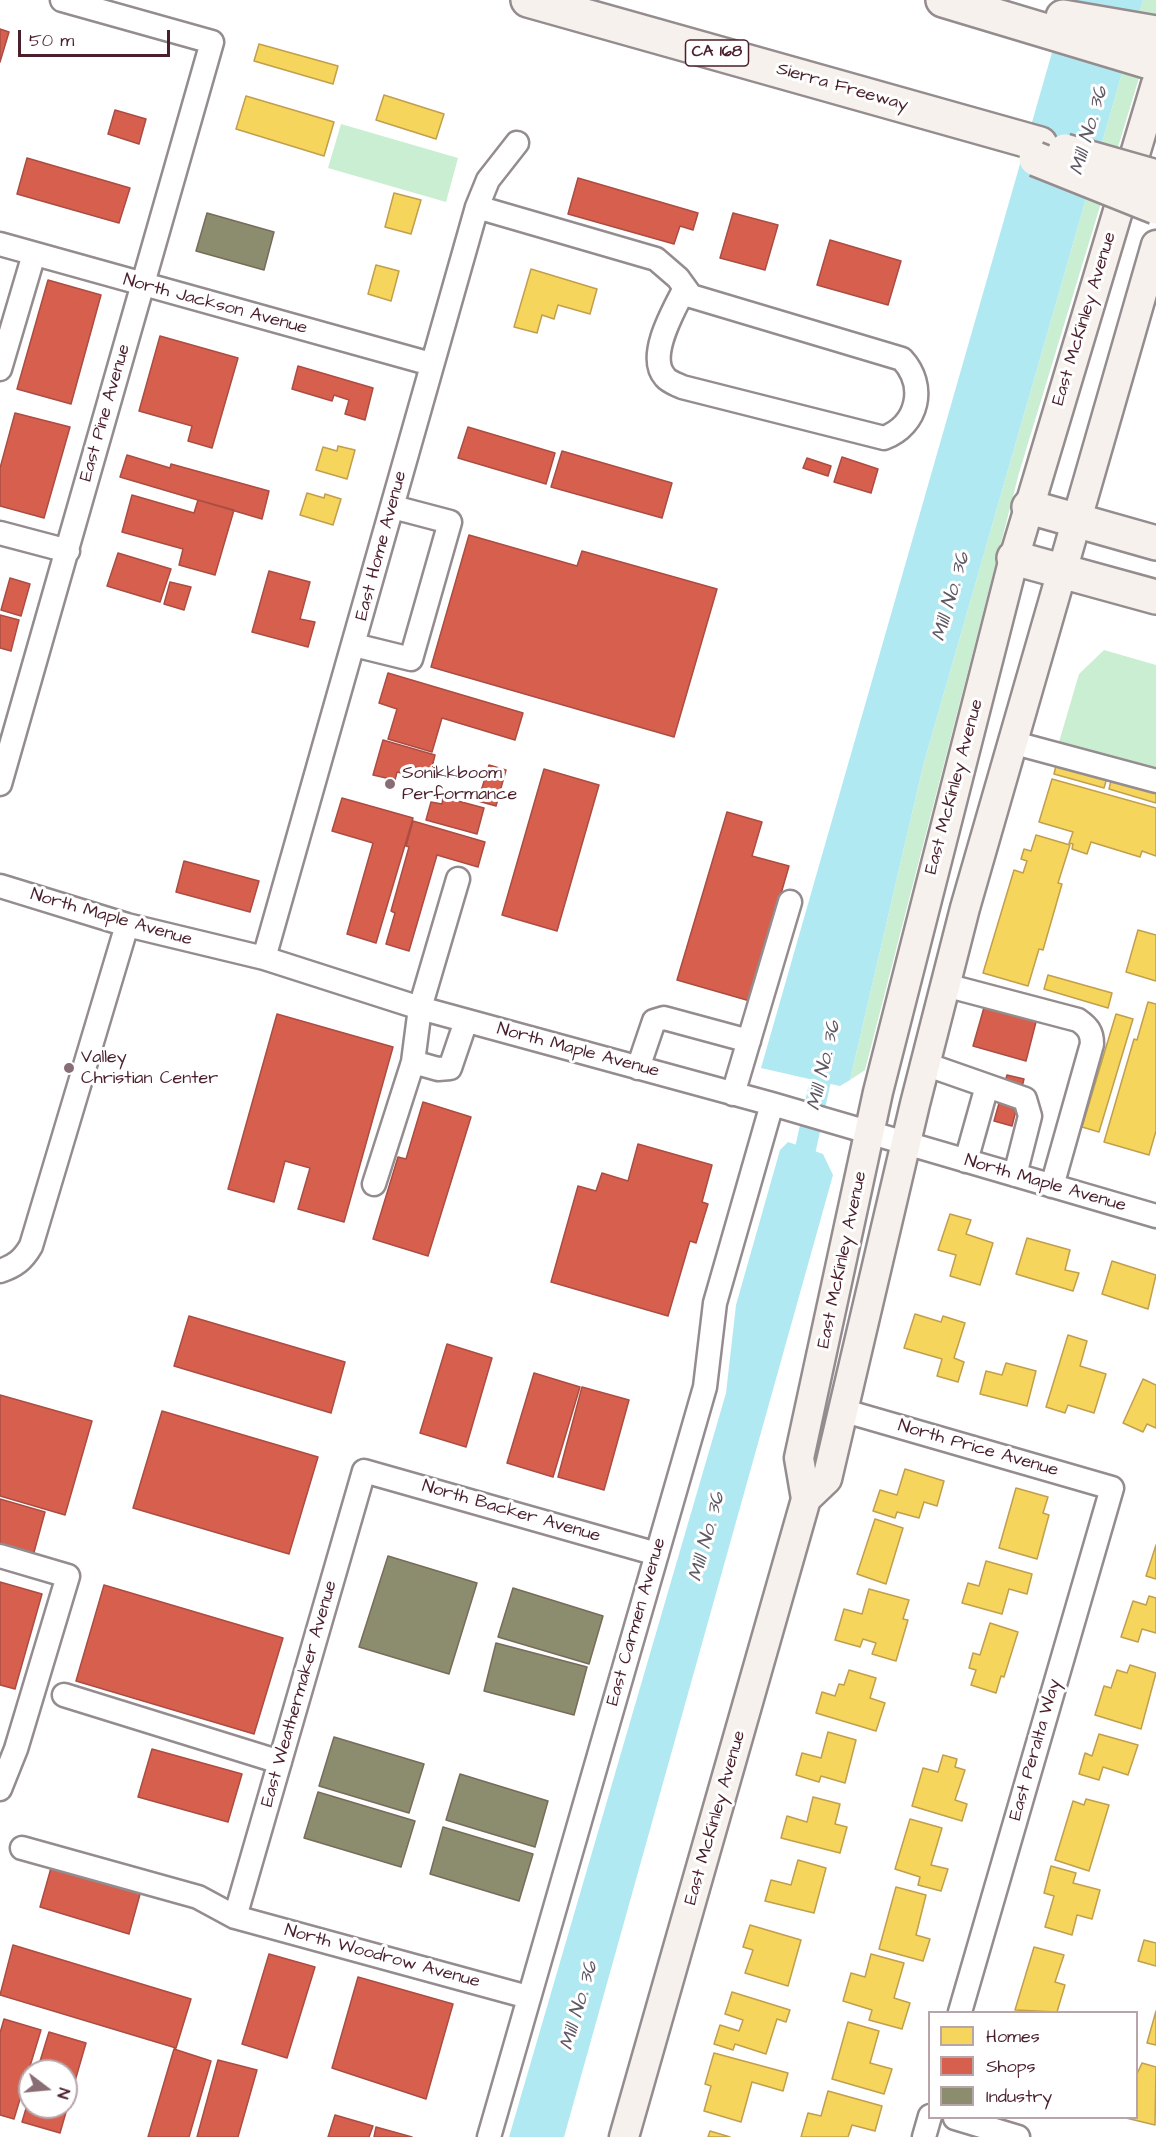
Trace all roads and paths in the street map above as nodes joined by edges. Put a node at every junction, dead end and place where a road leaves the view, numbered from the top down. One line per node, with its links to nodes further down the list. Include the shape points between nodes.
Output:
1 (62, 0): 17 (street, East Pine Avenue, via 212,42)
2 (528, 0): 10 (highway, Sierra Freeway / CA 168, via 906,105)
3 (943, 0): 5 (highway)
4 (981, 0): 5 (highway)
5 (1078, 30): 6 (highway); 7 (highway)
6 (1156, 33)
7 (1156, 64)
8 (1156, 84): 22 (main road, East McKinley Avenue)
9 (516, 144): 12 (street, East Home Avenue, via 488,180)
10 (1038, 151): 11 (highway, Sierra Freeway / CA 168, bridge); 13 (highway, bridge)
11 (1156, 177)
12 (477, 207): 18 (street, via 656,259); 19 (street, East Home Avenue)
13 (1156, 207)
14 (0, 244): 16 (street, North Jackson Avenue)
15 (1156, 245): 23 (main road, East McKinley Avenue)
16 (34, 254): 17 (street, North Jackson Avenue); 20 (street)
17 (142, 285): 19 (street, North Jackson Avenue); 26 (street, East Pine Avenue)
18 (685, 288): 18 (street, via 691,296 902,359 912,370 917,387 913,413 900,432 884,438 682,387 666,379 660,370 659,356 666,322)
19 (431, 364): 21 (street, East Home Avenue)
20 (0, 369)
21 (393, 507): 30 (street, East Home Avenue); 30 (street, via 450,522 411,658)
22 (1029, 507): 23 (highway); 27 (main road, East McKinley Avenue)
23 (1076, 520): 25 (highway); 28 (main road, East McKinley Avenue)
24 (0, 533): 26 (street)
25 (1156, 543)
26 (68, 551): 31 (street, East Pine Avenue)
27 (1014, 558): 28 (highway); 50 (main road, East McKinley Avenue)
28 (1060, 571): 29 (highway); 32 (main road, East McKinley Avenue)
29 (1156, 597)
30 (354, 645): 39 (street, East Home Avenue)
31 (7, 732): 34 (street, East Pine Avenue)
32 (1011, 742): 33 (street); 40 (main road, East McKinley Avenue)
33 (1156, 781)
34 (0, 784)
35 (458, 879): 41 (street)
36 (0, 886): 38 (street, North Maple Avenue)
37 (790, 902): 43 (street)
38 (127, 925): 39 (street, North Maple Avenue); 57 (street, via 31,1246 24,1259)
39 (264, 958): 41 (street, North Maple Avenue)
40 (945, 985): 45 (main road, East McKinley Avenue); 55 (street, via 1078,1020 1092,1034)
41 (420, 1008): 42 (street, North Maple Avenue); 44 (street)
42 (466, 1021): 44 (street, via 450,1068); 46 (street, North Maple Avenue)
43 (749, 1041): 46 (street, via 664,1018 654,1021 649,1029); 48 (street)
44 (413, 1062): 54 (street)
45 (925, 1064): 47 (street); 51 (main road, East McKinley Avenue)
46 (638, 1068): 48 (street, North Maple Avenue)
47 (987, 1086): 52 (street); 53 (street, via 1025,1099 1028,1105 1030,1116)
48 (733, 1094): 49 (street, North Maple Avenue)
49 (772, 1104): 50 (street, North Maple Avenue); 62 (street, East Carmen Avenue, via 715,1303 705,1387)
50 (870, 1133): 51 (street, North Maple Avenue); 61 (main road, East McKinley Avenue, via 799,1458)
51 (906, 1143): 52 (street, North Maple Avenue); 58 (main road, East McKinley Avenue)
52 (966, 1161): 53 (street, North Maple Avenue)
53 (1015, 1175): 55 (street, North Maple Avenue)
54 (374, 1184)
55 (1052, 1186): 56 (street, North Maple Avenue)
56 (1156, 1216)
57 (0, 1271)
58 (845, 1411): 60 (street, North Price Avenue); 61 (main road, East McKinley Avenue, via 827,1479)
59 (364, 1471): 62 (street, North Backer Avenue); 65 (street, East Weathermaker Avenue)
60 (1112, 1488): 70 (street, East Peralta Way)
61 (806, 1499): 74 (main road, East McKinley Avenue)
62 (657, 1554): 69 (street, East Carmen Avenue)
63 (0, 1556): 66 (street, via 68,1576 16,1749)
64 (64, 1695): 65 (street)
65 (280, 1762): 68 (street, East Weathermaker Avenue)
66 (0, 1788)
67 (22, 1848): 68 (street, North Woodrow Avenue, via 198,1897)
68 (235, 1917): 69 (street, North Woodrow Avenue)
69 (528, 1997): 73 (street, East Carmen Avenue)
70 (961, 2011)
71 (929, 2119): 75 (street)
72 (958, 2119): 76 (street)
73 (489, 2137)
74 (624, 2137)
75 (924, 2137)
76 (1018, 2137)

